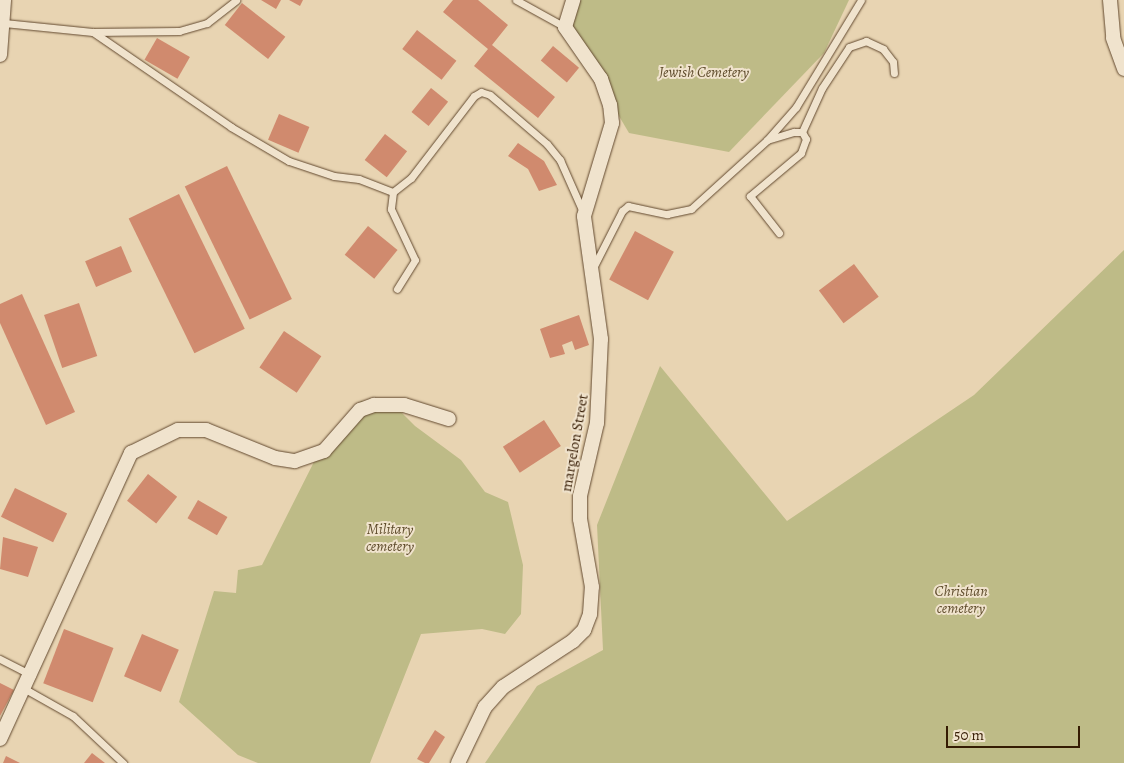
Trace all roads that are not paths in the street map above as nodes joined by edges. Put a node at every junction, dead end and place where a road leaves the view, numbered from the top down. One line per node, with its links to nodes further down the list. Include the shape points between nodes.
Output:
1 (4, 0): 7 (street)
2 (236, 0): 9 (lane, via 207,23 179,31)
3 (516, 0): 8 (lane)
4 (574, 0): 8 (street)
5 (861, 0): 14 (lane, via 796,107)
6 (1110, 0): 11 (street, via 1112,32)
7 (4, 23): 9 (lane); 10 (street)
8 (565, 26): 16 (street, margelon Street, via 601,79 612,123)
9 (93, 32): 15 (lane, via 231,127 289,161 334,176 359,179)
10 (0, 56)
11 (1124, 69)
12 (894, 73): 13 (lane, via 893,62 883,49 866,41 850,47 822,88)
13 (802, 132): 14 (lane); 17 (lane, via 806,148 750,196)
14 (767, 140): 18 (lane, via 690,209 667,214 628,206 622,211)
15 (393, 192): 16 (lane, via 411,178 474,96 481,92 490,95 547,144 560,160); 19 (lane, via 391,209 415,260)
16 (584, 216): 18 (street, margelon Street)
17 (779, 233)
18 (591, 273): 26 (street, margelon Street, via 601,339 602,381 597,423 580,496 580,519 592,587 590,614 584,630 574,641 503,687 485,707)
19 (397, 289)
20 (449, 419): 22 (street, via 404,405 374,405 360,410 324,451 295,460 275,458 206,430 178,430 136,450 124,466)
21 (0, 660): 22 (lane)
22 (32, 675): 23 (street)
23 (26, 689): 24 (street); 25 (lane, via 73,716)
24 (0, 739)
25 (123, 763)
26 (458, 763)

